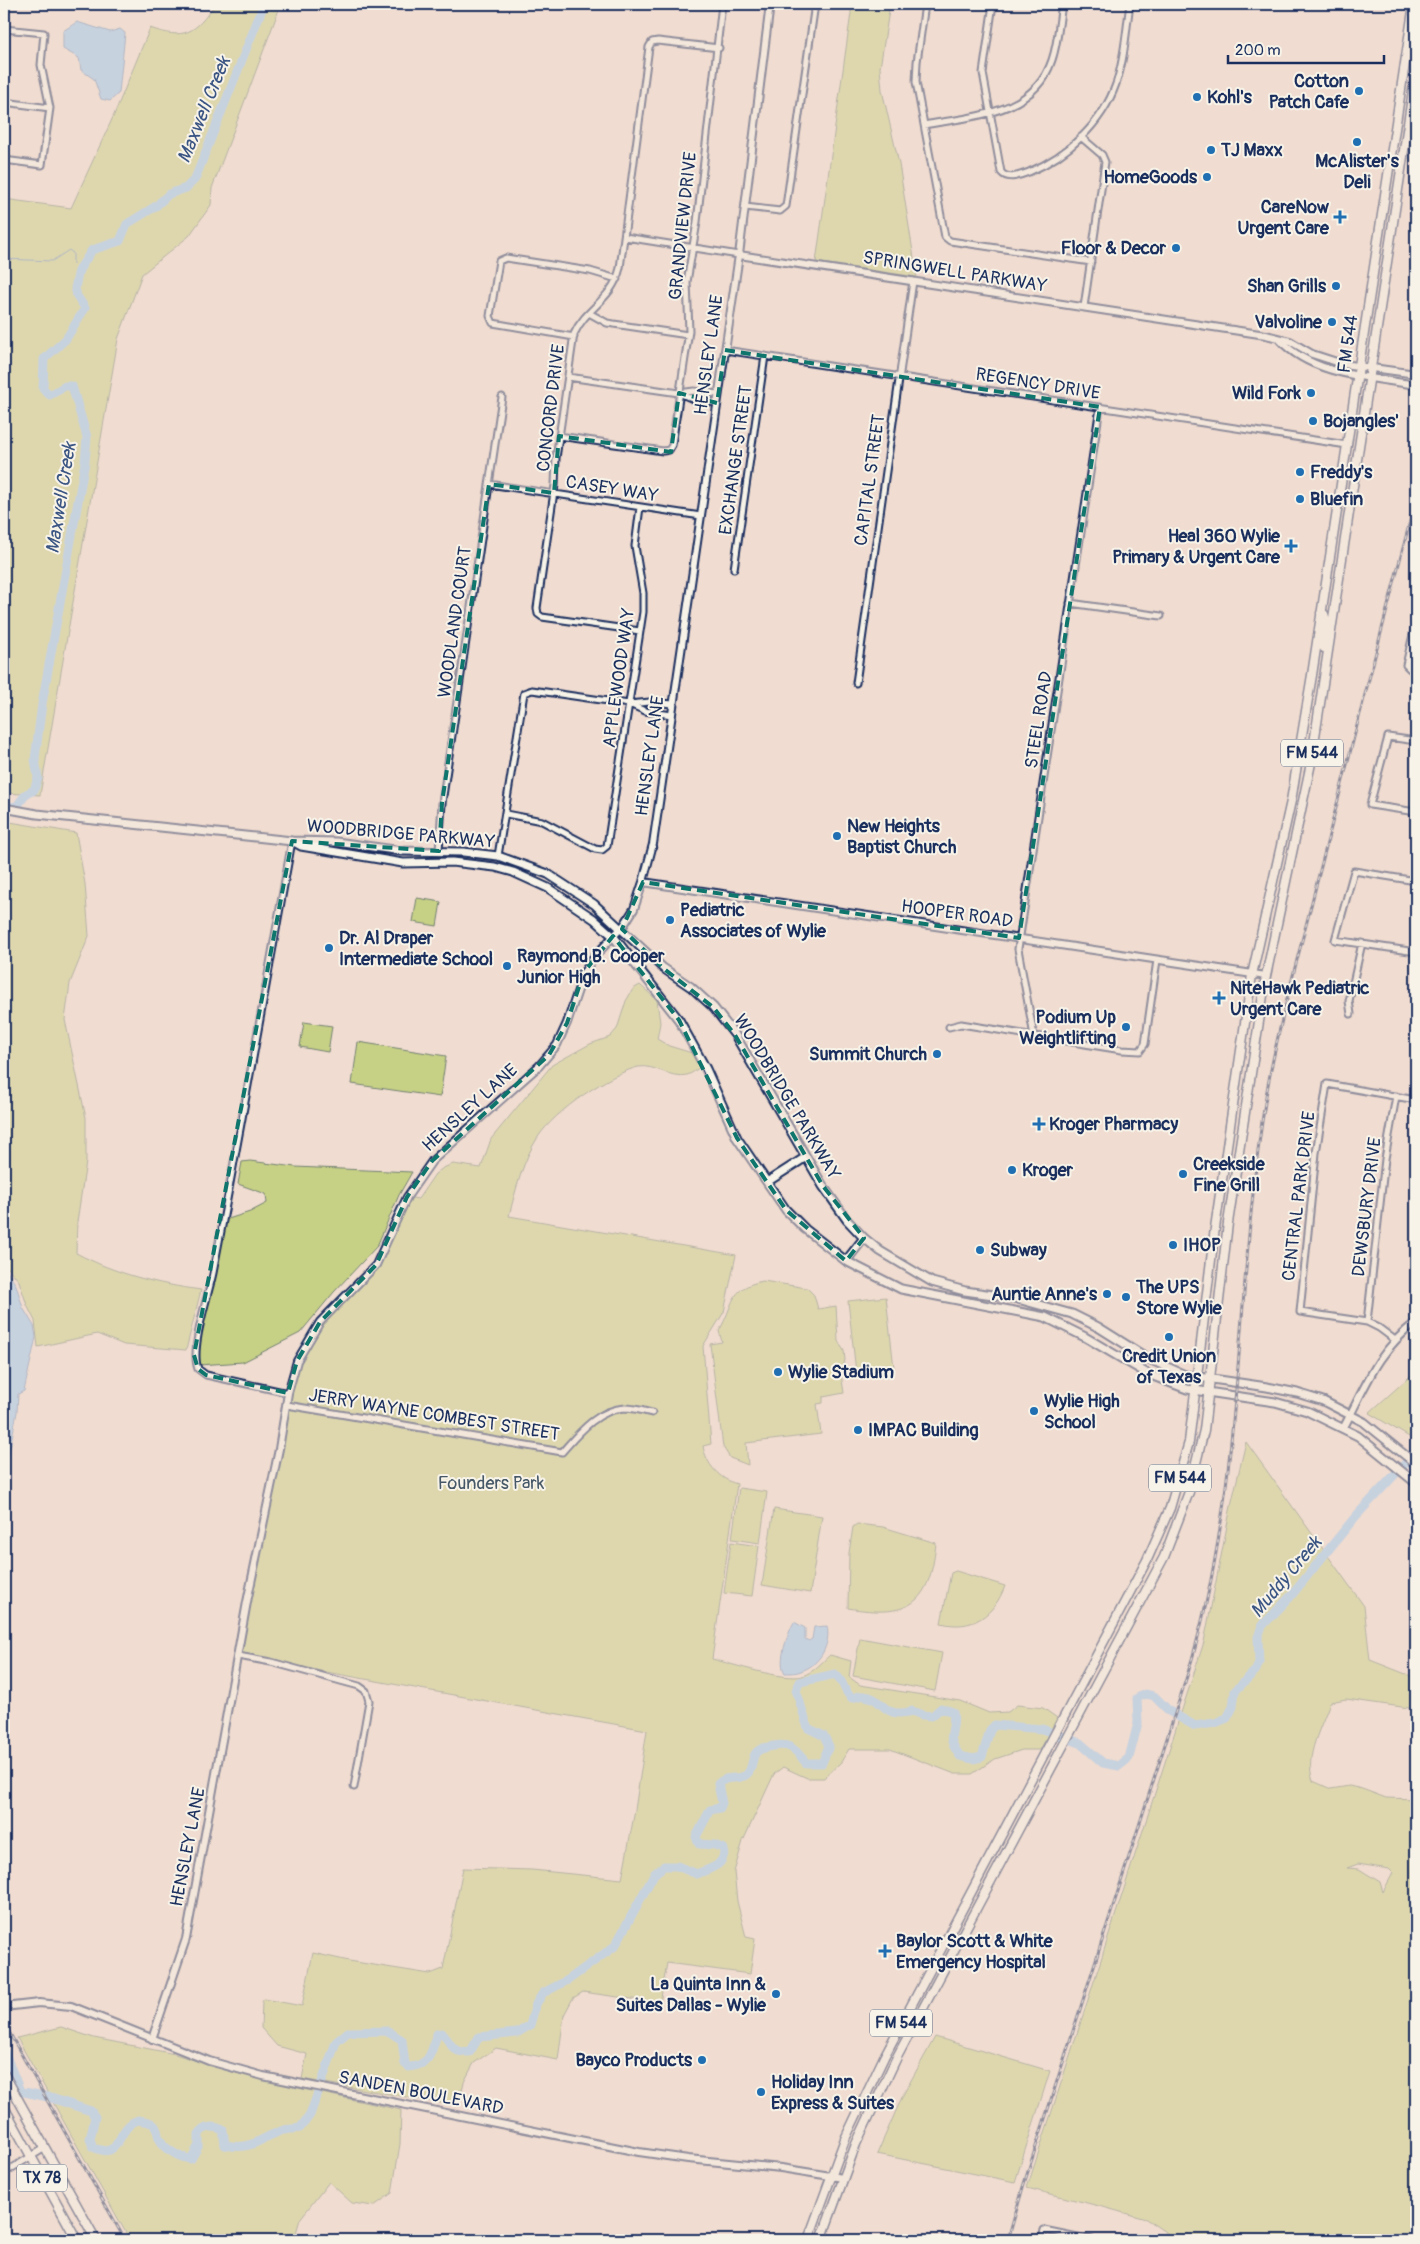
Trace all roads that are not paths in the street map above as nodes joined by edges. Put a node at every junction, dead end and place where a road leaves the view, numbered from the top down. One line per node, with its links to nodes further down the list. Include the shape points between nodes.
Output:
1 (722, 4): 10 (street, GRANDVIEW DRIVE)
2 (770, 4): 20 (street, HENSLEY LANE)
3 (815, 4): 20 (street, via 786,206 783,210)
4 (925, 4): 16 (street, via 916,75)
5 (993, 4): 14 (street, via 983,73)
6 (1062, 4): 14 (street, via 1054,55 1045,75 1031,93 1018,102 1006,109)
7 (1130, 4): 18 (street, via 1116,84 1100,114)
8 (1414, 4): 15 (main road, FM 544 / FM 544)
9 (4, 29): 13 (street, via 44,33 41,65)
10 (718, 48): 21 (street, CONCORD DRIVE, via 658,41 649,47); 23 (street, GRANDVIEW DRIVE)
11 (1416, 71): 17 (main road, FM 544 / FM 544)
12 (4, 102): 13 (street)
13 (50, 108): 19 (street, via 42,165)
14 (990, 112): 16 (street); 18 (street, via 1004,176 1038,168)
15 (1395, 124): 17 (main road); 22 (main road, FM 544 / FM 544)
16 (924, 125): 26 (street, via 946,239)
17 (1408, 126): 24 (main road, FM 544 / FM 544)
18 (1081, 138): 26 (street, via 1102,155 1105,162)
19 (4, 160)
20 (745, 207): 25 (street, HENSLEY LANE)
21 (625, 237): 23 (street, SPRINGWELL PARKWAY); 27 (street, CONCORD DRIVE)
22 (1377, 246): 24 (main road); 36 (main road, FM 544 / FM 544)
23 (693, 248): 25 (street, SPRINGWELL PARKWAY); 31 (street, GRANDVIEW DRIVE, via 687,289)
24 (1390, 248): 37 (main road, FM 544 / FM 544)
25 (739, 255): 28 (street, SPRINGWELL PARKWAY); 34 (street, HENSLEY LANE)
26 (1091, 262): 29 (street)
27 (617, 278): 30 (street, CONCORD DRIVE, via 608,296); 32 (street, via 590,271 501,259 491,321)
28 (913, 281): 29 (street, SPRINGWELL PARKWAY); 41 (street, CAPITAL STREET)
29 (1084, 307): 33 (street, SPRINGWELL PARKWAY, via 1266,335)
30 (590, 313): 31 (street, via 607,323); 32 (street, CONCORD DRIVE)
31 (688, 335): 44 (street, GRANDVIEW DRIVE)
32 (574, 337): 40 (street, CONCORD DRIVE)
33 (1280, 340): 36 (street, SPRINGWELL PARKWAY, via 1290,341 1327,360); 39 (street, SPRINGWELL PARKWAY, via 1320,366)
34 (725, 350): 35 (street, REGENCY DRIVE); 45 (street, HENSLEY LANE)
35 (765, 356): 41 (street, REGENCY DRIVE); 57 (street, EXCHANGE STREET)
36 (1360, 366): 37 (street, SPRINGWELL PARKWAY); 39 (main road, FM 544 / FM 544)
37 (1372, 368): 38 (street, SPRINGWELL PARKWAY); 42 (main road, FM 544 / FM 544)
38 (1416, 374)
39 (1359, 375): 42 (street, SPRINGWELL PARKWAY); 50 (main road, FM 544 / FM 544)
40 (568, 377): 44 (street); 49 (street, CONCORD DRIVE)
41 (899, 377): 48 (street, REGENCY DRIVE); 65 (street, CAPITAL STREET)
42 (1371, 377): 43 (street, SPRINGWELL PARKWAY); 56 (main road, FM 544 / FM 544)
43 (1416, 385)
44 (679, 394): 45 (street, via 694,391); 47 (street); 49 (street, GRANDVIEW DRIVE, via 669,450)
45 (718, 394): 47 (street, HENSLEY LANE)
46 (502, 397): 51 (street, WOODLAND COURT)
47 (717, 403): 55 (street, HENSLEY LANE)
48 (1100, 407): 50 (street, REGENCY DRIVE); 58 (street, STEEL ROAD)
49 (559, 436): 52 (street, CONCORD DRIVE)
50 (1347, 445): 54 (main road, FM 544 / FM 544)
51 (489, 484): 52 (street, CASEY WAY); 74 (street, WOODLAND COURT, via 442,803)
52 (553, 494): 53 (street, CASEY WAY); 62 (street, CONCORD DRIVE, via 538,614)
53 (640, 507): 55 (street, CASEY WAY); 62 (street, APPLEWOOD WAY, via 635,546 643,593)
54 (1336, 514): 56 (main road); 59 (main road, FM 544 / FM 544)
55 (700, 516): 67 (street, HENSLEY LANE)
56 (1350, 516): 63 (main road, FM 544 / FM 544)
57 (734, 569)
58 (1070, 603): 60 (street); 85 (street, STEEL ROAD)
59 (1321, 613): 63 (main road, via 1326,619 1324,648); 79 (main road, FM 544 / FM 544, via 1291,801)
60 (1161, 616)
61 (1416, 621): 64 (street, via 1408,667)
62 (640, 631): 66 (street, APPLEWOOD WAY)
63 (1327, 659): 82 (main road, FM 544 / FM 544, via 1311,763)
64 (1416, 670)
65 (856, 683)
66 (629, 704): 67 (street); 68 (street, via 645,711); 72 (street, via 527,691 523,696); 72 (street, APPLEWOOD WAY, via 607,846 602,850 588,846 542,821)
67 (673, 704): 68 (street, HENSLEY LANE)
68 (672, 715): 81 (street, HENSLEY LANE, via 653,844)
69 (1416, 742): 71 (street, via 1388,737 1370,805)
70 (4, 808): 73 (main road, WOODBRIDGE PARKWAY)
71 (1416, 812)
72 (506, 814): 76 (street)
73 (292, 841): 75 (main road, WOODBRIDGE PARKWAY, via 336,842); 77 (main road, WOODBRIDGE PARKWAY, via 301,846 351,855); 115 (street, via 244,1112 194,1355 198,1369 206,1375)
74 (439, 851): 75 (main road, WOODBRIDGE PARKWAY); 76 (main road, WOODBRIDGE PARKWAY)
75 (425, 852): 77 (main road)
76 (498, 856): 78 (main road); 83 (main road, WOODBRIDGE PARKWAY, via 548,874 594,904)
77 (425, 863): 78 (main road, WOODBRIDGE PARKWAY, via 452,862)
78 (494, 867): 84 (main road, WOODBRIDGE PARKWAY, via 548,888 588,914)
79 (1275, 871): 82 (main road, via 1280,874 1281,881); 89 (main road, FM 544 / FM 544)
80 (1416, 881): 86 (street, via 1354,871 1335,940)
81 (643, 882): 83 (street, HENSLEY LANE, via 634,909); 85 (street, HOOPER ROAD)
82 (1278, 915): 90 (main road, FM 544 / FM 544)
83 (621, 928): 84 (street, HENSLEY LANE); 98 (main road, WOODBRIDGE PARKWAY, via 663,968 712,1006 730,1028)
84 (614, 937): 99 (main road, WOODBRIDGE PARKWAY, via 679,1020 706,1069 737,1138); 115 (street, HENSLEY LANE, via 584,972 565,1029 549,1055 432,1162 407,1197 376,1265 320,1322 297,1361)
85 (1019, 938): 88 (street, HOOPER ROAD); 93 (street, STEEL ROAD, via 1018,949)
86 (1362, 943): 87 (street); 91 (street, via 1349,1001)
87 (1416, 952)
88 (1157, 960): 89 (street, HOOPER ROAD); 93 (street, via 1145,1044 1140,1051)
89 (1252, 975): 90 (street, HOOPER ROAD); 96 (main road, FM 544 / FM 544)
90 (1266, 976): 97 (main road, FM 544 / FM 544)
91 (1352, 1014)
92 (949, 1027): 93 (street, via 961,1024)
93 (1034, 1036)
94 (1396, 1096): 95 (street); 106 (street, DEWSBURY DRIVE, via 1385,1159); 106 (street, CENTRAL PARK DRIVE, via 1327,1084 1311,1200 1300,1312)
95 (1416, 1100)
96 (1232, 1107): 97 (main road); 111 (main road, FM 544 / FM 544)
97 (1246, 1110): 112 (main road, FM 544 / FM 544, via 1228,1224)
98 (806, 1157): 99 (main road); 100 (main road, WOODBRIDGE PARKWAY)
99 (767, 1182): 101 (main road, WOODBRIDGE PARKWAY, via 804,1229)
100 (864, 1238): 101 (main road); 102 (main road, WOODBRIDGE PARKWAY, via 932,1282)
101 (846, 1261): 103 (main road, WOODBRIDGE PARKWAY, via 901,1289)
102 (965, 1291): 103 (main road); 104 (main road, WOODBRIDGE PARKWAY)
103 (963, 1302): 105 (main road, WOODBRIDGE PARKWAY)
104 (1047, 1306): 105 (main road); 109 (main road, WOODBRIDGE PARKWAY, via 1072,1314)
105 (1044, 1318): 110 (main road, WOODBRIDGE PARKWAY, via 1085,1336)
106 (1367, 1322): 108 (street)
107 (1416, 1322): 108 (street)
108 (1395, 1340): 118 (street, via 1374,1367)
109 (1126, 1345): 110 (main road); 111 (main road, WOODBRIDGE PARKWAY, via 1163,1366)
110 (1118, 1357): 113 (main road, WOODBRIDGE PARKWAY, via 1153,1376)
111 (1197, 1377): 112 (main road, WOODBRIDGE PARKWAY); 113 (main road, FM 544 / FM 544)
112 (1210, 1379): 114 (main road, FM 544 / FM 544); 118 (main road, WOODBRIDGE PARKWAY, via 1297,1393)
113 (1196, 1390): 114 (main road, WOODBRIDGE PARKWAY); 122 (main road, FM 544 / FM 544, via 1189,1442 1170,1508)
114 (1208, 1392): 119 (main road, WOODBRIDGE PARKWAY, via 1287,1405); 123 (main road, FM 544 / FM 544, via 1204,1430 1190,1492 1171,1542)
115 (288, 1393): 116 (street, HENSLEY LANE)
116 (287, 1405): 117 (street, JERRY WAYNE COMBEST STREET, via 562,1452 591,1422 611,1412 625,1408); 124 (street, HENSLEY LANE)
117 (652, 1413)
118 (1351, 1414): 119 (street); 120 (main road, WOODBRIDGE PARKWAY)
119 (1344, 1428): 121 (main road, WOODBRIDGE PARKWAY)
120 (1416, 1464)
121 (1416, 1482)
122 (1131, 1591): 123 (main road); 126 (main road, FM 544 / FM 544)
123 (1143, 1598): 127 (main road, FM 544 / FM 544)
124 (238, 1656): 125 (street, via 359,1686 366,1691 370,1701); 129 (street, HENSLEY LANE, via 186,1939)
125 (354, 1787)
126 (950, 1931): 127 (main road); 135 (main road, FM 544 / FM 544, via 884,2057)
127 (961, 1937): 136 (main road, FM 544 / FM 544, via 896,2058)
128 (4, 2006): 129 (street, SANDEN BOULEVARD, via 39,2002 71,2006)
129 (152, 2039): 135 (street, SANDEN BOULEVARD, via 209,2061 342,2093 639,2152)
130 (4, 2074): 132 (main road, TX 78)
131 (4, 2107): 133 (main road, TX 78)
132 (45, 2148): 133 (street); 138 (main road, TX 78)
133 (31, 2157): 134 (street); 137 (main road, TX 78)
134 (4, 2172)
135 (831, 2175): 136 (street, SANDEN BOULEVARD); 139 (main road, FM 544 / FM 544)
136 (843, 2178): 140 (main road, FM 544 / FM 544)
137 (77, 2240)
138 (96, 2240)
139 (808, 2240)
140 (821, 2240)
141 (1042, 2240): 142 (street, via 1044,2230)
142 (1092, 2240)

